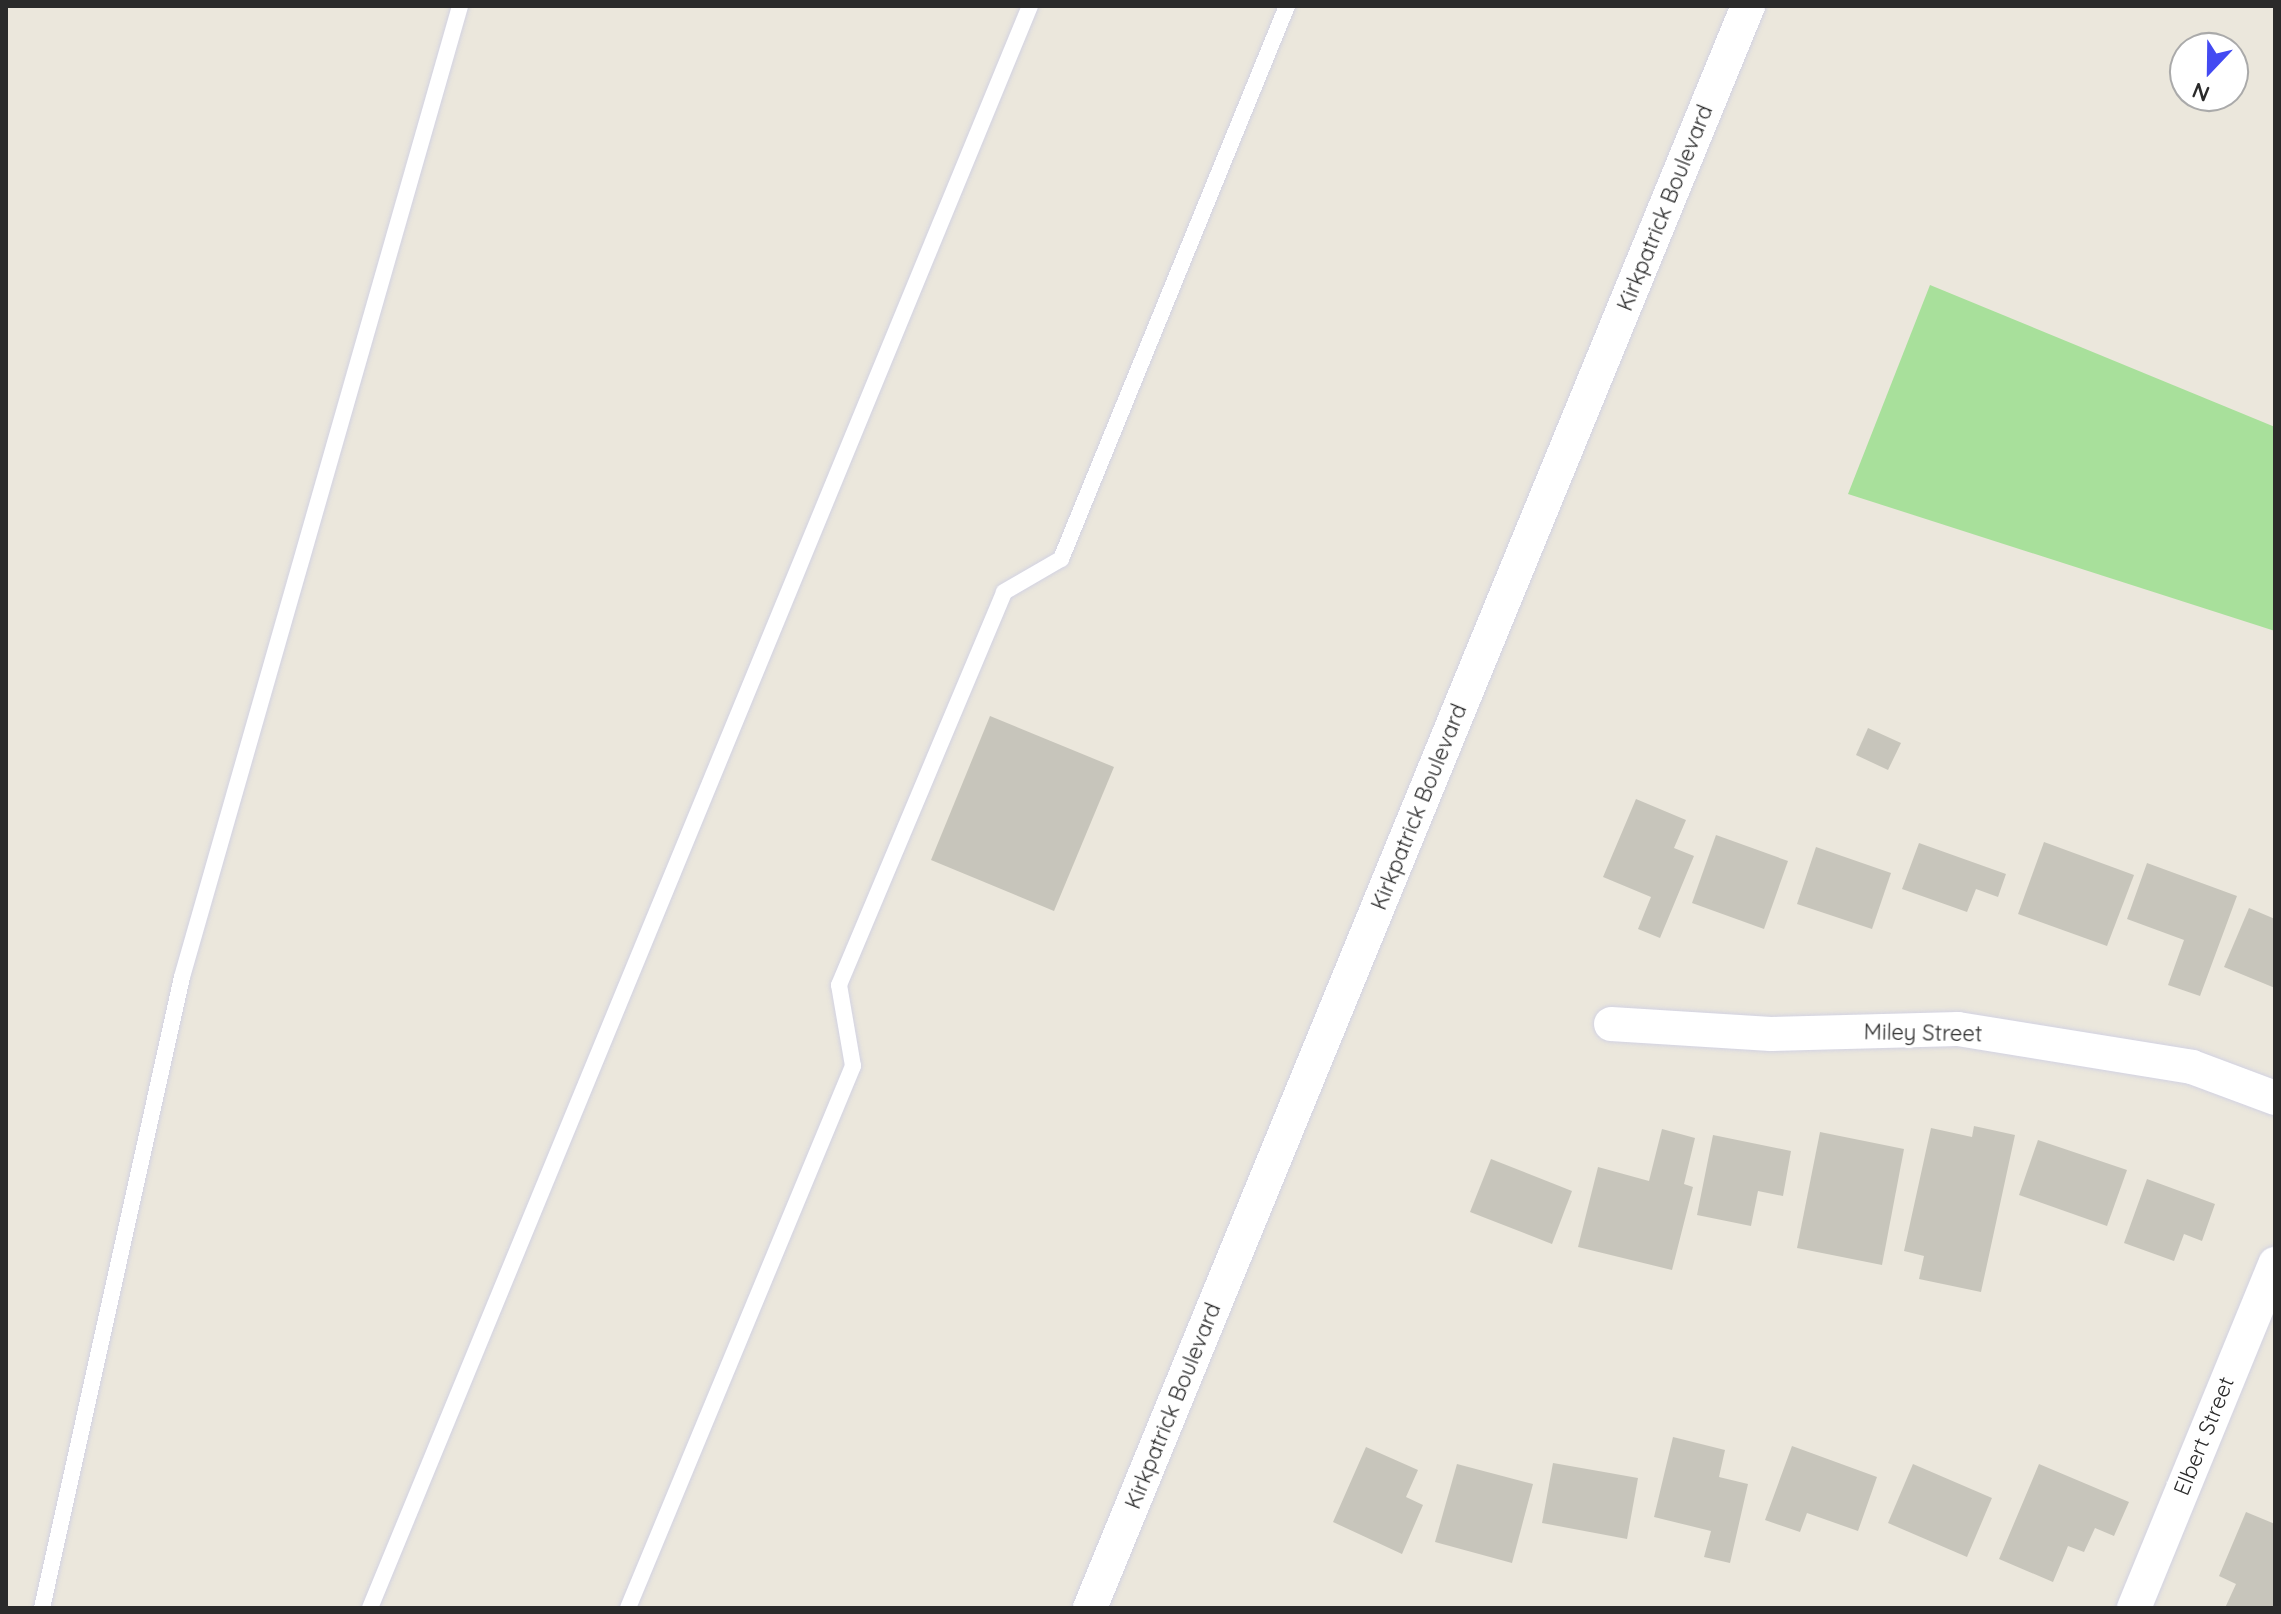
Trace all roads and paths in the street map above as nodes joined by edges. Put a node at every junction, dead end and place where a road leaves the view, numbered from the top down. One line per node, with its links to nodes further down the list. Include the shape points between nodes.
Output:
1 (460, 6): 8 (lane, via 182,977)
2 (1030, 6): 9 (lane)
3 (1287, 6): 10 (lane, via 1061,559 1004,592 845,970 839,985 853,1066)
4 (1748, 6): 11 (street, Kirkpatrick Boulevard)
5 (1611, 1024): 6 (street, Miley Street, via 1771,1034 1958,1029 2192,1067)
6 (2275, 1098)
7 (2275, 1264): 12 (street, Elbert Street)
8 (42, 1608)
9 (370, 1608)
10 (628, 1608)
11 (1090, 1608)
12 (2134, 1608)

